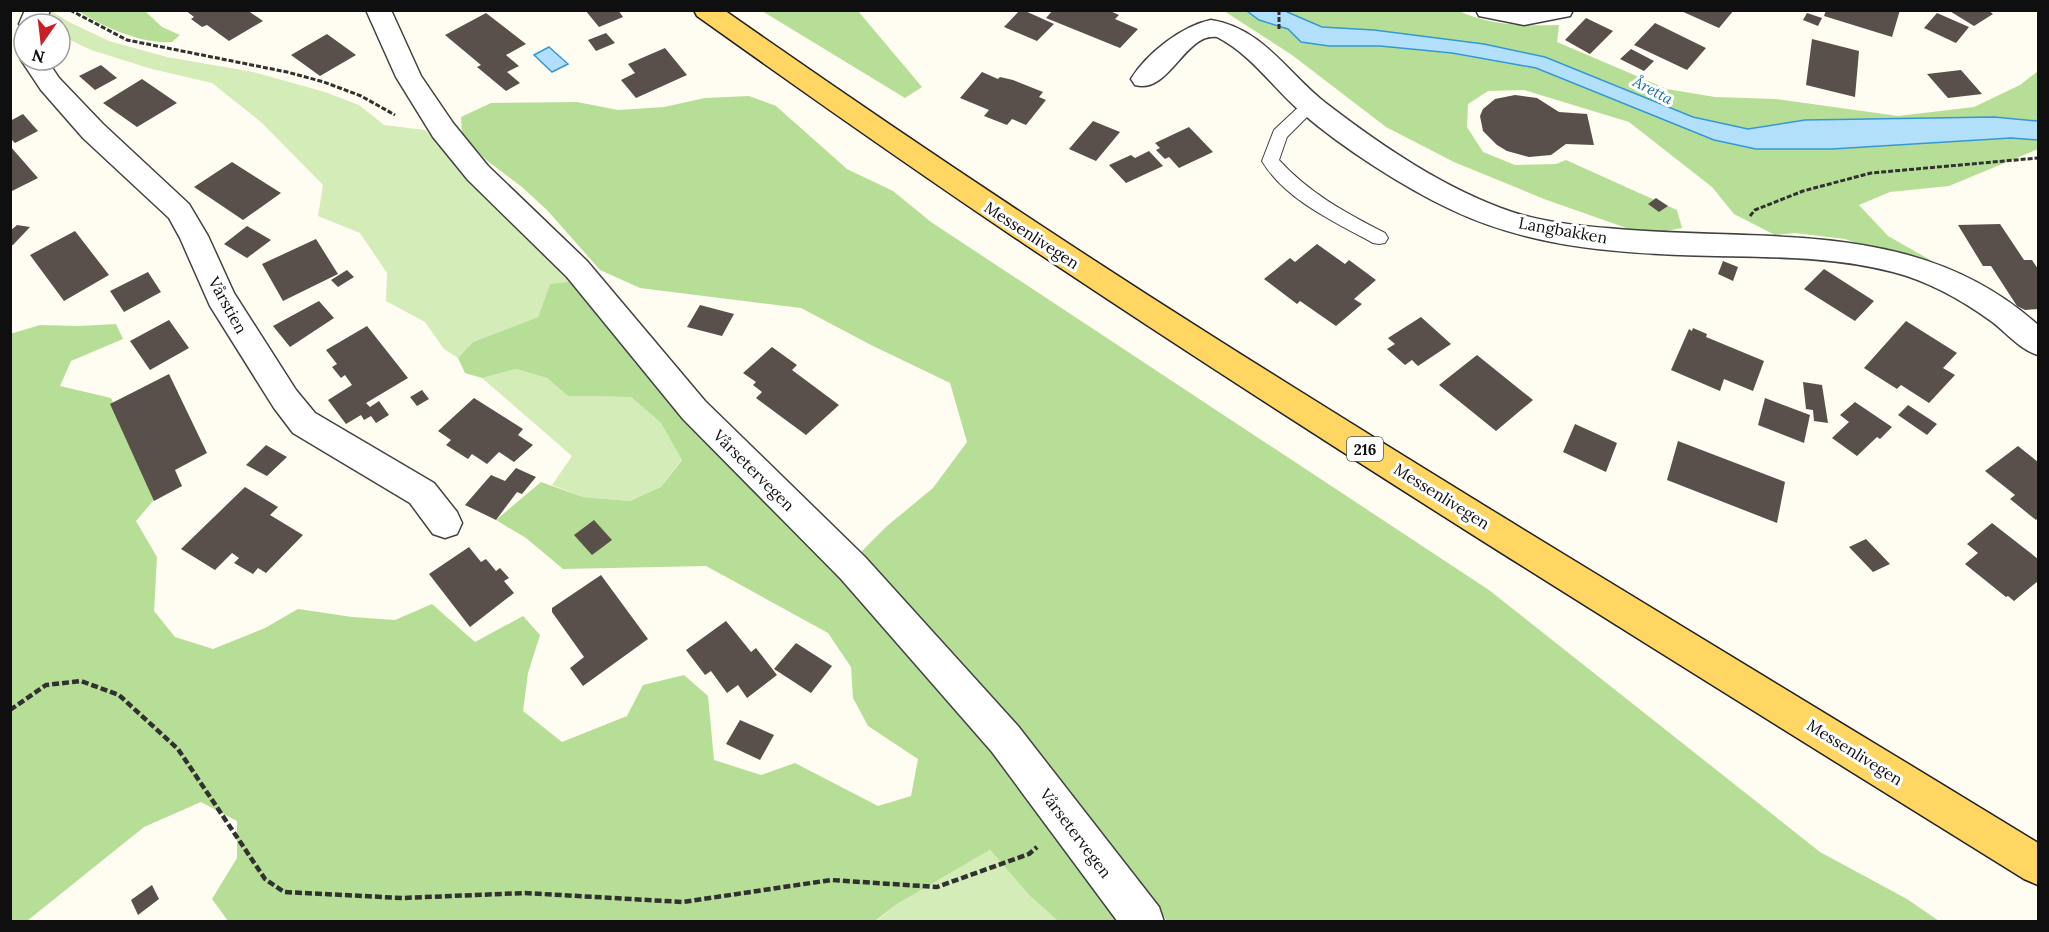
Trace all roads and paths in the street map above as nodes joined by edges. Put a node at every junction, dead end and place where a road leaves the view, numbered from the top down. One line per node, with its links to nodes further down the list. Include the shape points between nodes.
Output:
1 (70, 10): 12 (path, via 127,40 324,82 399,117)
2 (378, 10): 12 (street, Vårsetervegen, via 409,77)
3 (706, 10): 20 (main road, Messenlivegen / 216, via 984,204 1303,410)
4 (1279, 10): 7 (path)
5 (1488, 10): 6 (street, via 1524,17)
6 (1561, 10)
7 (1278, 29): 8 (path)
8 (1284, 40)
9 (42, 72): 17 (street, Vårstien, via 93,131 179,211 221,298 304,423 422,493)
10 (1144, 79): 11 (street, Langbakken, via 1198,30 1213,27 1228,31 1263,57)
11 (1311, 105): 15 (lane, via 1280,134 1270,161 1289,183 1324,209); 16 (street, Langbakken, via 1427,185 1505,220 1577,236 1874,256 1969,290)
12 (431, 111): 19 (street, Vårsetervegen, via 478,172 603,298 693,410 853,568 1005,739)
13 (2038, 158): 14 (path, via 1870,173 1803,191 1755,210)
14 (1743, 224)
15 (1379, 238)
16 (2038, 343)
17 (445, 523)
18 (10, 710): 19 (path, via 46,685 81,681 119,696 178,750 265,879 284,892 402,898 525,893 683,902 831,880 937,887 1029,854)
19 (1068, 822): 21 (street, Vårsetervegen)
20 (2038, 865)
21 (1144, 921)

